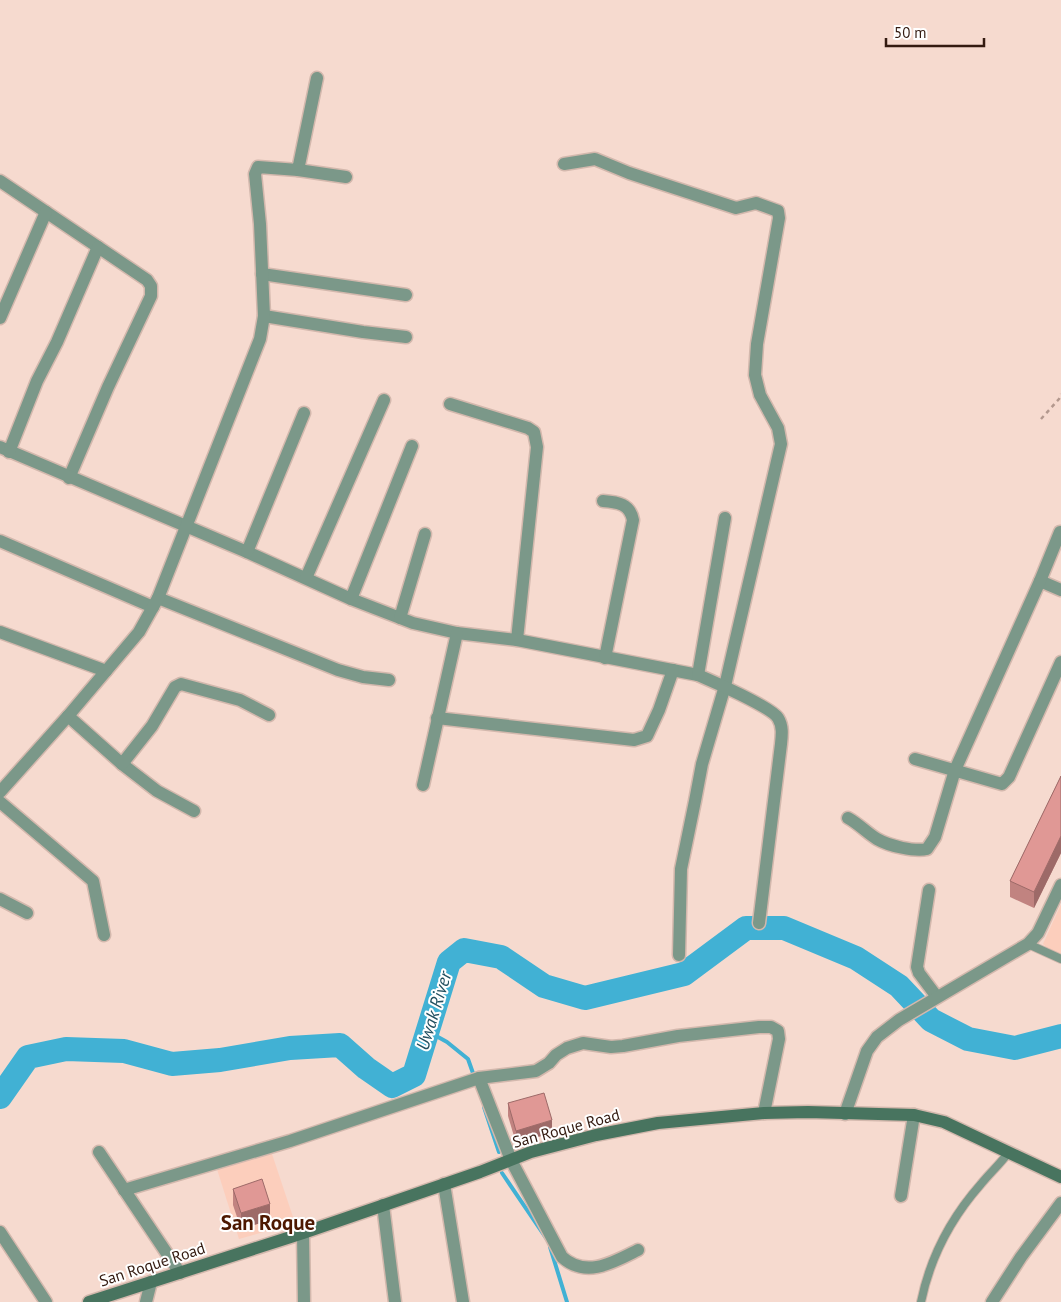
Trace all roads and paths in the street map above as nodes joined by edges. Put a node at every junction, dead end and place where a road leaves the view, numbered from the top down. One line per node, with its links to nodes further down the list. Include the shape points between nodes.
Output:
1 (317, 78): 3 (street)
2 (564, 164): 43 (street, via 595,159 728,206 736,208 756,203 778,211 780,218 757,344 755,375 760,395 778,428 781,444)
3 (298, 170): 4 (street); 8 (street, via 258,167 256,170)
4 (346, 177)
5 (0, 180): 6 (street)
6 (46, 212): 7 (street); 11 (street)
7 (98, 248): 19 (street, via 57,342); 20 (street, via 147,280 152,291)
8 (262, 274): 9 (street); 10 (street)
9 (406, 295)
10 (264, 316): 12 (street); 23 (street, via 260,339)
11 (0, 318)
12 (406, 337)
13 (1061, 394): 17 (path)
14 (384, 400): 28 (street)
15 (450, 404): 36 (street, via 534,432 537,447)
16 (304, 413): 27 (street)
17 (1041, 419)
18 (412, 446): 31 (street)
19 (3, 450): 20 (street)
20 (69, 478): 23 (street)
21 (603, 501): 37 (street, via 622,504 632,513 633,520)
22 (725, 518): 41 (street)
23 (185, 526): 27 (street); 32 (street)
24 (1060, 532): 29 (street)
25 (425, 534): 33 (street)
26 (0, 541): 32 (street)
27 (247, 552): 28 (street)
28 (306, 578): 31 (street)
29 (1040, 581): 30 (street); 49 (street)
30 (1061, 590)
31 (351, 599): 33 (street)
32 (156, 603): 40 (street, via 132,641); 42 (street, via 338,670)
33 (400, 618): 35 (street)
34 (0, 632): 40 (street)
35 (457, 633): 36 (street); 46 (street)
36 (516, 640): 37 (street)
37 (605, 658): 38 (street)
38 (673, 670): 41 (street); 46 (street, via 647,736 634,740)
39 (1059, 670): 49 (street, via 1009,777 1002,784)
40 (106, 671): 45 (street)
41 (698, 675): 43 (street)
42 (389, 680)
43 (725, 686): 59 (street, via 777,716 781,724); 62 (street, via 702,764 681,870)
44 (269, 715): 48 (street, via 240,700 180,684)
45 (68, 716): 48 (street); 51 (street)
46 (437, 718): 50 (street)
47 (915, 759): 49 (street)
48 (122, 764): 53 (street, via 157,791)
49 (955, 770): 54 (street, via 935,837 927,849 919,851 886,844)
50 (423, 785)
51 (0, 792)
52 (0, 802): 60 (street, via 93,881)
53 (194, 811)
54 (848, 818)
55 (1061, 885): 61 (street, via 1038,933)
56 (928, 890): 64 (street, via 917,967)
57 (0, 899): 58 (street)
58 (27, 913)
59 (759, 922)
60 (104, 935)
61 (1028, 944): 63 (lane); 64 (street)
62 (679, 955)
63 (1061, 959)
64 (932, 1000): 67 (street, via 876,1037 867,1051)
65 (479, 1078): 66 (street, via 536,1070 567,1048 583,1043 611,1048 678,1036 771,1028 778,1031 779,1039); 71 (street); 74 (street, via 290,1141)
66 (764, 1113): 67 (street, San Roque Road); 71 (street, San Roque Road, via 628,1128 556,1145)
67 (844, 1114): 68 (street, San Roque Road)
68 (914, 1115): 70 (street, San Roque Road, via 944,1122); 75 (street)
69 (99, 1152): 74 (street)
70 (1009, 1152): 72 (street, San Roque Road); 89 (lane, via 948,1229 925,1282)
71 (511, 1160): 73 (street, San Roque Road); 80 (street, via 567,1262 594,1268)
72 (1061, 1177)
73 (444, 1184): 77 (street, San Roque Road); 88 (street)
74 (124, 1190): 81 (street)
75 (901, 1196)
76 (1061, 1203): 90 (street)
77 (383, 1205): 79 (street, San Roque Road); 87 (street)
78 (0, 1232): 83 (street)
79 (303, 1232): 81 (street, San Roque Road); 86 (street)
80 (638, 1250)
81 (180, 1272): 82 (street, San Roque Road)
82 (151, 1282): 84 (street, San Roque Road); 85 (street)
83 (46, 1302)
84 (89, 1302)
85 (146, 1302)
86 (304, 1302)
87 (394, 1302)
88 (463, 1302)
89 (921, 1302)
90 (992, 1302)

